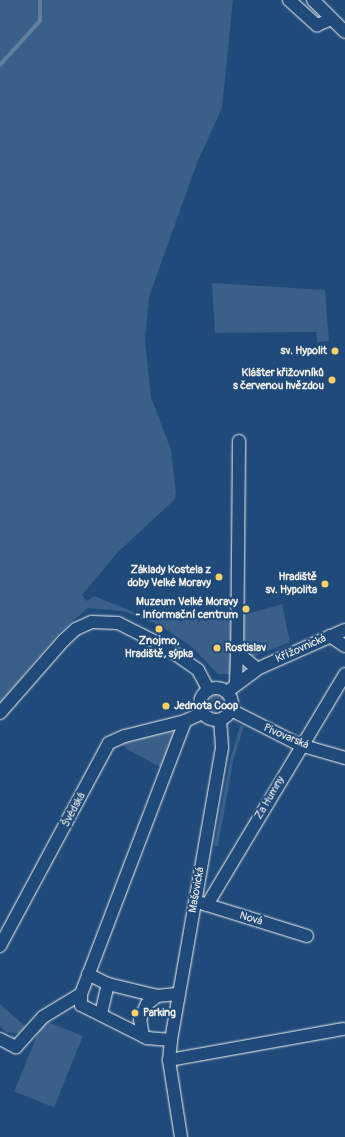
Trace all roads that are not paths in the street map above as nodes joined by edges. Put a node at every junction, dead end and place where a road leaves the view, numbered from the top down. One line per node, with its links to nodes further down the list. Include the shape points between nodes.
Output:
1 (289, 0): 3 (street, via 317,25)
2 (313, 0): 3 (street)
3 (332, 19): 4 (street)
4 (345, 32)
5 (239, 441): 9 (street)
6 (345, 630): 7 (street, Křížovnická)
7 (330, 636): 8 (street); 10 (street, Křížovnická)
8 (345, 646)
9 (237, 652): 10 (street); 12 (street)
10 (257, 669): 12 (street, Křížovnická)
11 (345, 674): 15 (street, Za Humny)
12 (236, 682): 14 (street, Křížovnická)
13 (208, 690): 14 (street, via 219,688); 17 (street, via 198,670 157,642 118,623 92,622 76,629 64,640); 18 (street, via 200,701)
14 (227, 692): 16 (street)
15 (340, 693): 21 (street, Za Humny)
16 (231, 710): 19 (street); 21 (street, Pivovarská)
17 (0, 713)
18 (202, 713): 19 (street, via 210,719); 20 (street, Švédská)
19 (220, 720): 23 (street, Mašovická, via 222,747)
20 (185, 721): 26 (street, Švédská, via 125,736 110,743); 27 (street)
21 (300, 745): 22 (street, Pivovarská); 24 (street, Za Humny)
22 (345, 758)
23 (195, 902): 24 (street, Nová); 30 (street, Mašovická)
24 (207, 905): 25 (street, Nová)
25 (307, 936)
26 (0, 946)
27 (88, 974): 28 (street); 29 (street)
28 (108, 984): 31 (street); 32 (street)
29 (81, 994): 32 (street, via 81,1005); 35 (street, via 43,1017 16,1047)
30 (177, 994): 31 (street); 36 (street, Mašovická)
31 (157, 996): 34 (street, via 147,1004 140,1019)
32 (101, 1014): 34 (street)
33 (343, 1029): 37 (street)
34 (143, 1036): 36 (street)
35 (0, 1039)
36 (171, 1040): 37 (street, Mašovická)
37 (169, 1060): 38 (street, Mašovická)
38 (181, 1137)

